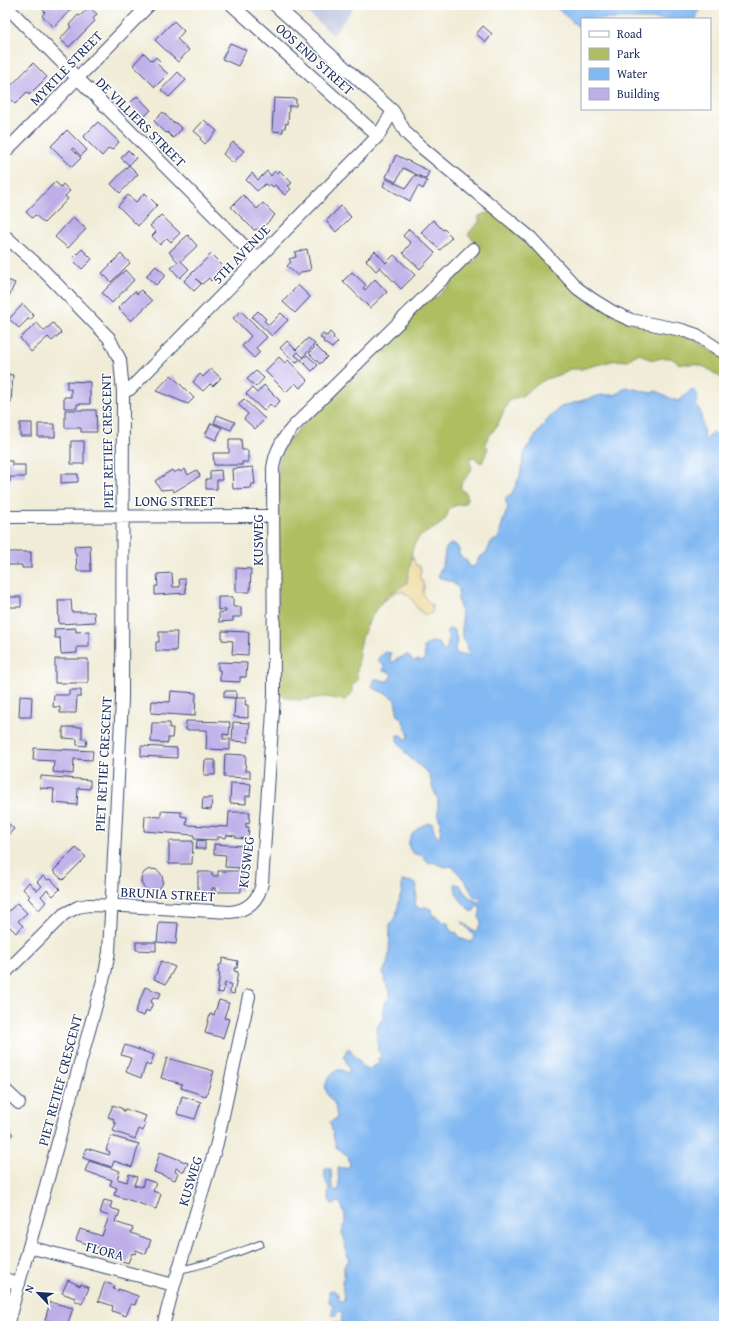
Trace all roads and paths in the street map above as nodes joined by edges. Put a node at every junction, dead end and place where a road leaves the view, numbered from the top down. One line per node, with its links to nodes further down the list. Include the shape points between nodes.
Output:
1 (5, 5): 5 (street, DE VILLIERS STREET)
2 (149, 5): 5 (street, MYRTLE STREET)
3 (232, 5): 7 (street, OOS END STREET)
4 (275, 5): 6 (street)
5 (77, 79): 8 (street, MYRTLE STREET); 11 (street, DE VILLIERS STREET)
6 (393, 111): 7 (street, 5TH AVENUE); 12 (street, via 406,133 531,238 577,288 592,299 631,320 697,335)
7 (378, 136): 11 (street, 5TH AVENUE)
8 (5, 152)
9 (5, 236): 13 (street, PIET RETIEF CRESCENT, via 42,269 109,338 120,360)
10 (473, 249): 15 (street, KUSWEG, via 287,433 274,461)
11 (257, 259): 13 (street, 5TH AVENUE, via 130,389)
12 (724, 353)
13 (123, 392): 14 (street, PIET RETIEF CRESCENT)
14 (123, 516): 15 (street, LONG STREET); 16 (street, LONG STREET); 17 (street, PIET RETIEF CRESCENT, via 122,700)
15 (273, 516): 18 (street, KUSWEG, via 274,695 262,883 256,899)
16 (5, 517)
17 (111, 906): 18 (street, BRUNIA STREET, via 230,912); 19 (street, BRUNIA STREET, via 83,906 71,909); 24 (street, PIET RETIEF CRESCENT, via 105,973)
18 (247, 907)
19 (5, 973)
20 (249, 996): 25 (street, KUSWEG, via 217,1143)
21 (5, 1090): 22 (street)
22 (20, 1104)
23 (260, 1244): 25 (lane, via 211,1262)
24 (29, 1247): 27 (street, PIET RETIEF CRESCENT); 28 (street, FLORA)
25 (178, 1270): 28 (street, KUSWEG)
26 (5, 1279): 27 (street)
27 (18, 1284): 29 (street, PIET RETIEF CRESCENT)
28 (174, 1285): 30 (street, KUSWEG)
29 (7, 1326)
30 (163, 1326)

